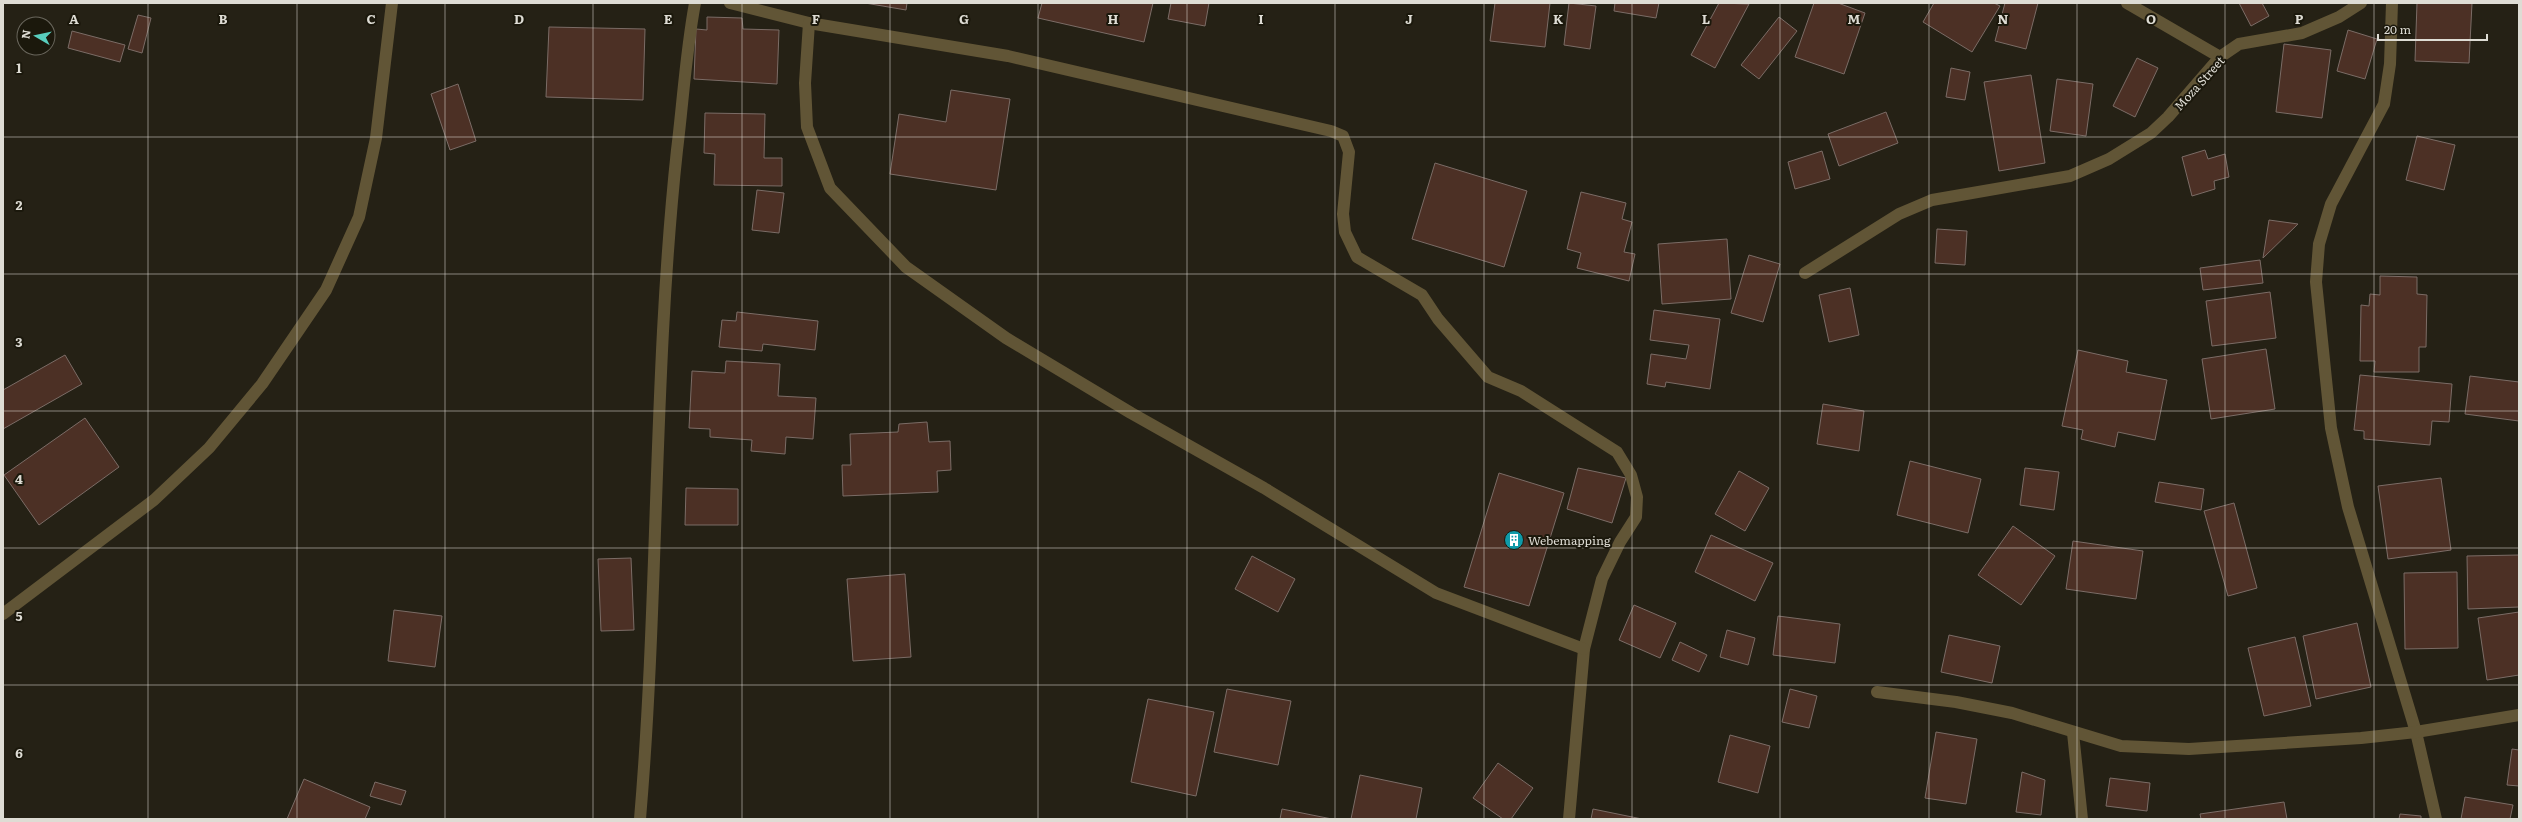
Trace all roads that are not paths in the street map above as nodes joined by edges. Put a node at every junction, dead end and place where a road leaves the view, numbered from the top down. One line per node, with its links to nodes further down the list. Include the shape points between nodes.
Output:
1 (392, 3): 10 (street, via 376,138 359,217 326,290 262,384 209,448 154,500)
2 (695, 3): 16 (street, via 688,39 665,290 654,589)
3 (730, 3): 7 (street)
4 (2127, 3): 8 (street)
5 (2361, 3): 8 (street, Moza Street, via 2339,17 2302,33 2240,44)
6 (2392, 3): 15 (street, via 2390,64 2384,104 2331,204 2319,244 2316,282 2331,428 2346,500)
7 (809, 23): 11 (street, via 805,83 807,127 830,188 906,267 1006,338 1131,413 1264,488 1436,593); 11 (street, via 1008,56 1331,131 1343,136 1349,152 1343,214 1345,232 1357,257 1422,295 1438,319 1488,377 1521,391 1618,452 1632,475 1637,497 1636,517 1620,542 1602,579)
8 (2220, 57): 9 (street, Moza Street, via 2151,133 2109,159 2070,176 1932,200 1899,214)
9 (1805, 273)
10 (3, 614)
11 (1584, 649): 17 (street)
12 (1877, 692): 14 (street, via 1956,702 2012,713)
13 (2519, 715): 15 (street)
14 (2073, 732): 15 (street, via 2121,746 2189,749); 18 (street)
15 (2416, 732): 19 (street)
16 (640, 819)
17 (1569, 819)
18 (2082, 819)
19 (2436, 819)

